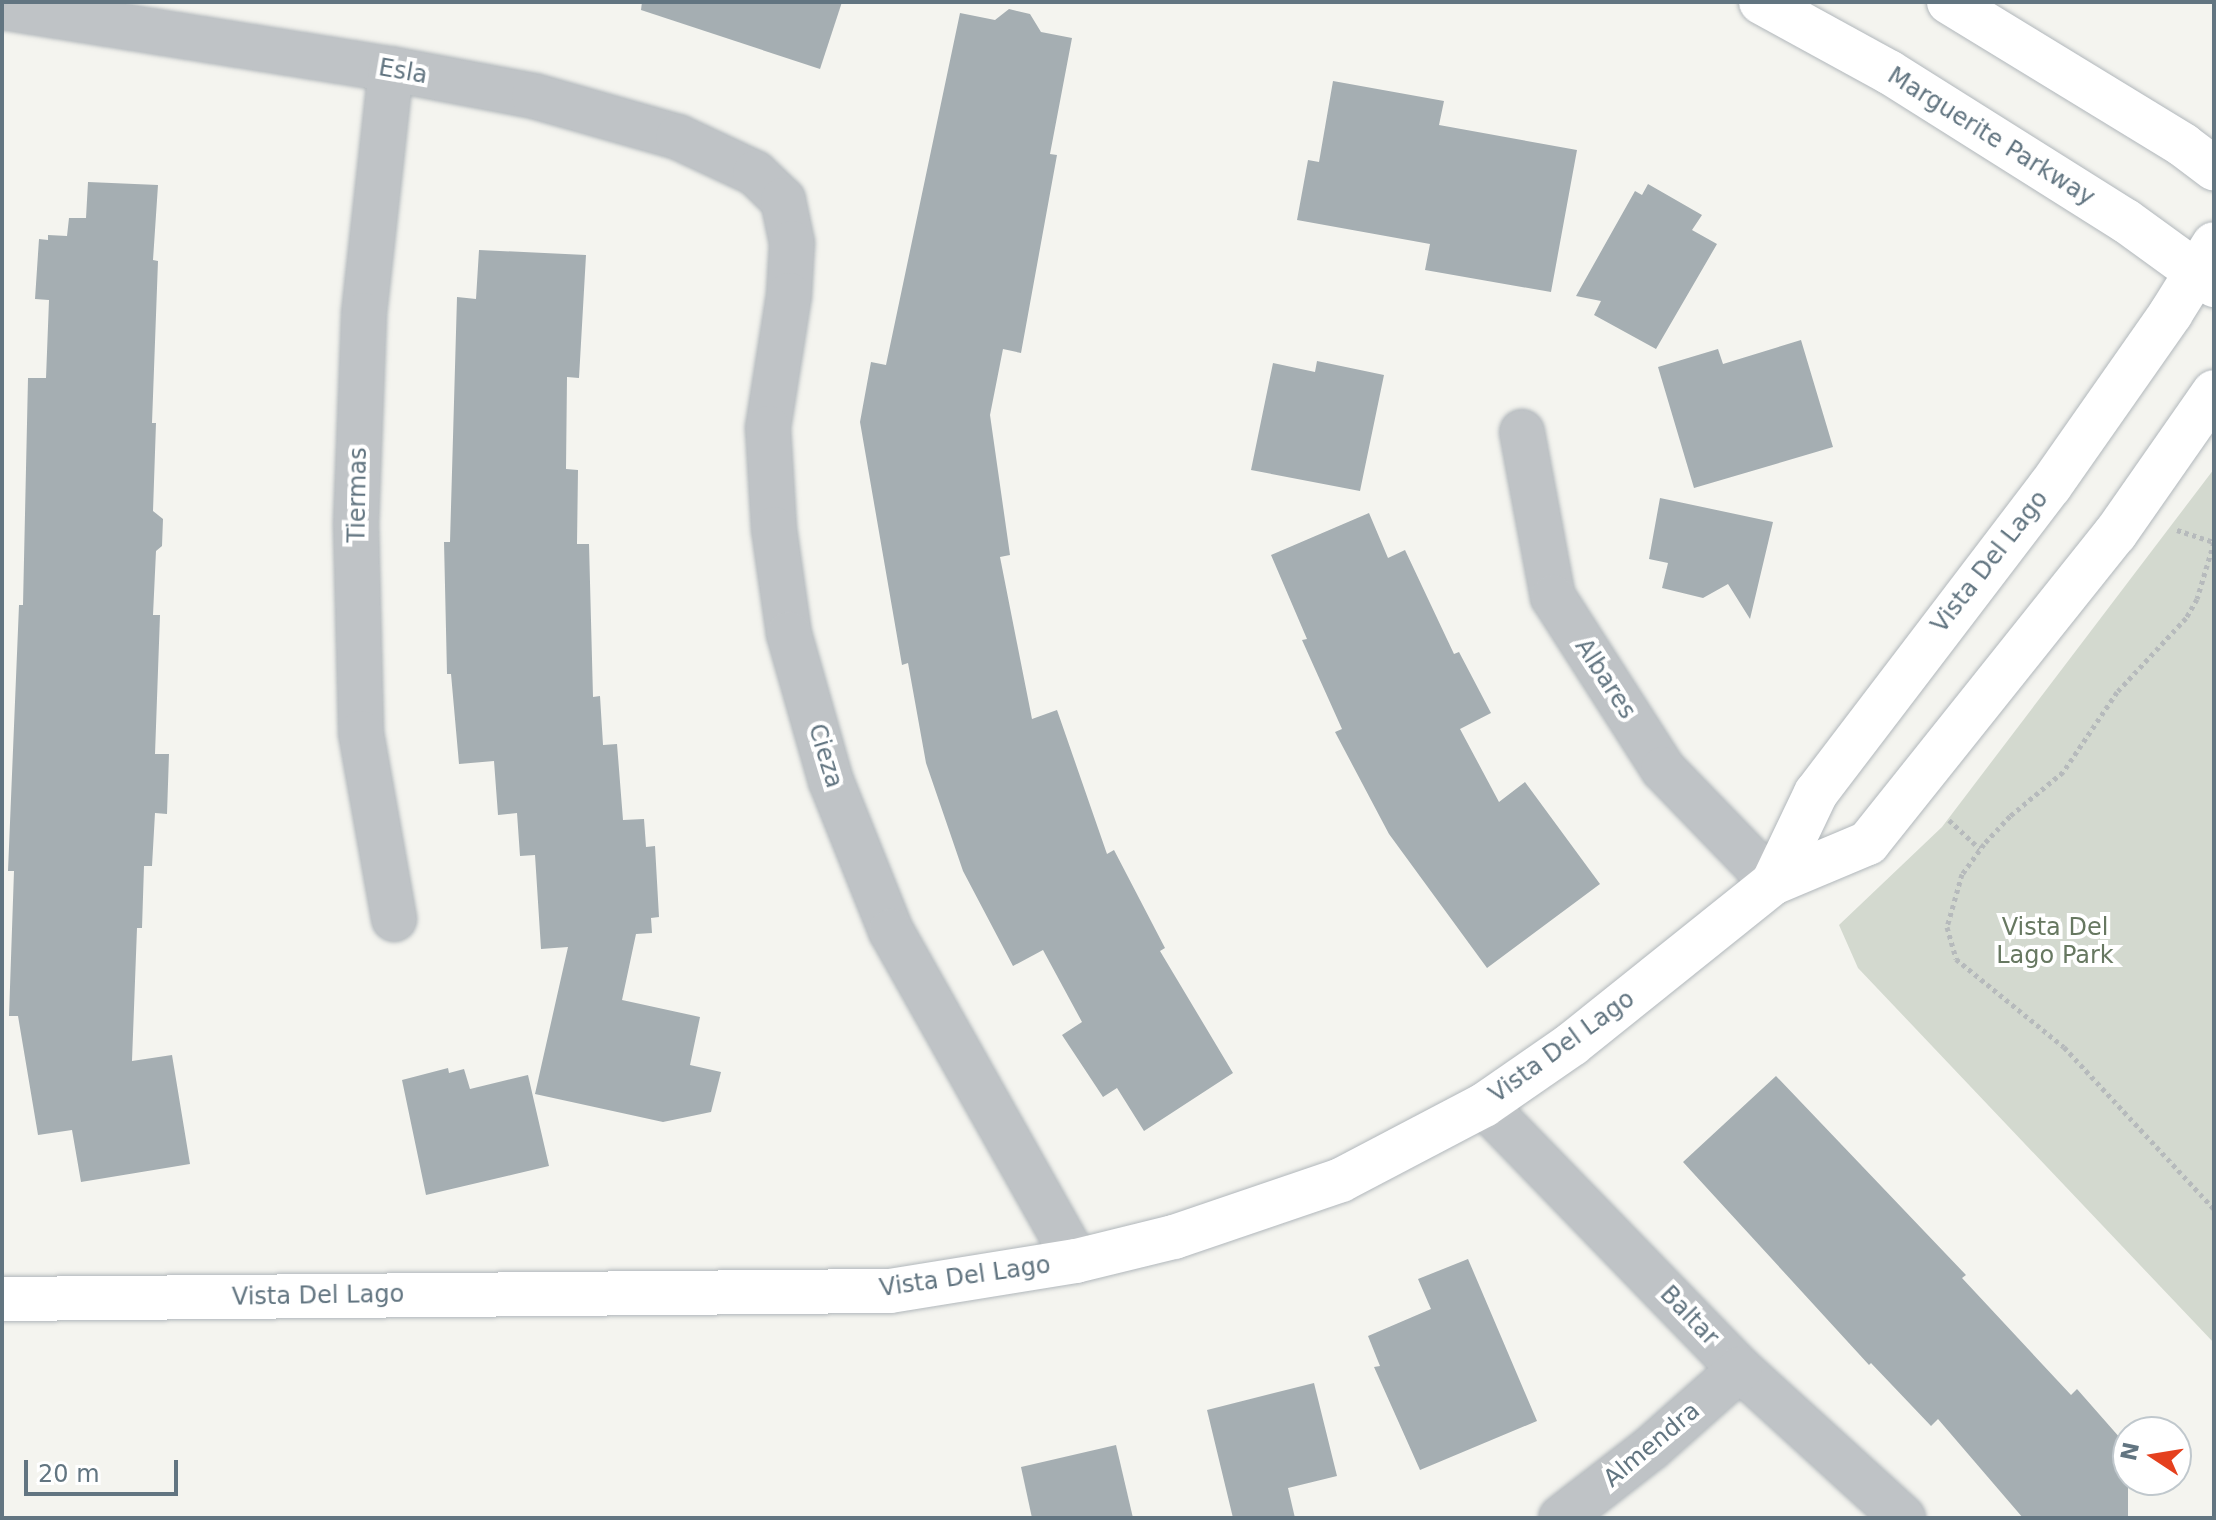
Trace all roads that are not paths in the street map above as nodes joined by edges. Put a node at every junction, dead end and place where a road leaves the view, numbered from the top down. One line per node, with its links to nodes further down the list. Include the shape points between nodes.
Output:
1 (1761, 2): 7 (street, Marguerite Parkway, via 1889,72)
2 (1949, 2): 5 (street)
3 (2, 7): 4 (street, Esla)
4 (391, 69): 6 (street, Esla, via 534,96 678,137 755,173); 11 (street, Tiermas, via 364,315 356,525 361,733)
5 (2214, 168)
6 (783, 200): 13 (street, Cieza, via 792,243 789,295 768,428 774,529 789,634 831,781 891,931)
7 (2208, 267): 10 (street, Vista Del Lago, via 2050,486 1816,793)
8 (2214, 392): 10 (street, Vista Del Lago, via 2115,534 1868,843)
9 (1522, 432): 10 (street, Albares, via 1553,597 1663,769)
10 (1773, 883): 12 (street, Vista Del Lago, via 1572,1044)
11 (394, 919)
12 (1484, 1105): 13 (street, Vista Del Lago, via 1341,1180 1174,1237); 15 (street, Baltar)
13 (1076, 1261): 14 (street, Vista Del Lago, via 890,1291)
14 (2, 1299)
15 (1740, 1369): 16 (street, Almendra); 17 (street, Baltar)
16 (1561, 1518)
17 (1903, 1518)

